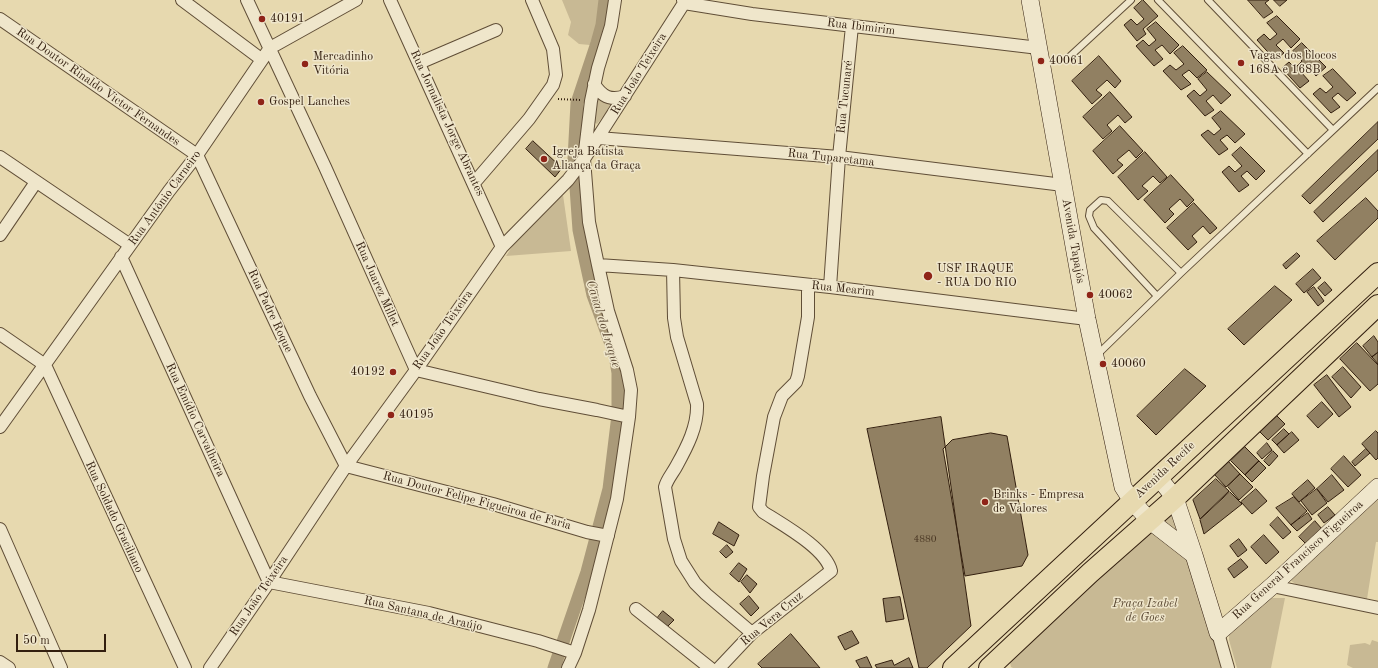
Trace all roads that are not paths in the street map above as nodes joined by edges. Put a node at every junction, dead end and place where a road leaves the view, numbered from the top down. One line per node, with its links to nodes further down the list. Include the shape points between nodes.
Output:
1 (182, 0): 17 (street)
2 (247, 0): 15 (street, Rua Juarez Millet)
3 (356, 0): 15 (street, Rua Antônio Carneiro)
4 (390, 0): 19 (street, Rua Jornalista Jorge Abrantes)
5 (532, 0): 31 (street, via 553,49 556,75 553,85 529,119)
6 (614, 0): 20 (street, via 611,26)
7 (1030, 0): 16 (main road, Avenida Tapajós)
8 (1131, 0): 18 (lane)
9 (1158, 0): 25 (lane)
10 (1208, 0): 23 (lane)
11 (684, 1): 13 (street, Rua Ibimirim, via 752,14); 22 (street, Rua João Teixeira)
12 (0, 19): 26 (street, Rua Doutor Rinaldo Victor Fernandes)
13 (852, 26): 16 (street, Rua Ibimirim); 28 (street, Rua Tucunaré)
14 (496, 30): 19 (street)
15 (270, 48): 17 (street, Rua Antônio Carneiro); 49 (street, Rua Juarez Millet)
16 (1039, 48): 32 (main road, Avenida Tapajós)
17 (261, 59): 26 (street, Rua Antônio Carneiro)
18 (1067, 59)
19 (419, 63): 31 (street, Rua Jornalista Jorge Abrantes)
20 (594, 84): 22 (street, via 607,97); 29 (street)
21 (1378, 88): 23 (lane)
22 (625, 96): 24 (street, Rua João Teixeira)
23 (1333, 130): 25 (lane)
24 (598, 138): 28 (street, Rua Tuparetama); 29 (street, Rua João Teixeira)
25 (1308, 154): 39 (lane)
26 (196, 155): 34 (street, Rua Antônio Carneiro); 52 (street, Rua Padre Roque, via 310,396)
27 (0, 157): 30 (street)
28 (839, 157): 32 (street, Rua Tuparetama); 42 (street, Rua Tucunaré)
29 (584, 160): 35 (street, Rua João Teixeira, via 568,180); 37 (street, via 589,222)
30 (36, 182): 33 (street); 34 (street)
31 (474, 183): 35 (street, Rua Jornalista Jorge Abrantes)
32 (1063, 185): 45 (main road, Avenida Tapajós)
33 (0, 235)
34 (130, 245): 36 (street, Rua Antônio Carneiro)
35 (502, 247): 49 (street, Rua João Teixeira)
36 (121, 257): 48 (street, Rua Antônio Carneiro); 61 (street, Rua Emídio Carvalheira)
37 (598, 265): 38 (street, Rua Mearim); 50 (street, via 608,311 628,370 631,390)
38 (674, 270): 41 (street, Rua Mearim); 65 (street, via 674,318 677,337 698,415 681,458 667,481 666,493 676,549 695,583)
39 (1181, 273): 43 (lane); 43 (lane, via 1108,201 1101,200 1090,210 1094,228)
40 (1378, 273): 53 (main road, Avenida Recife)
41 (808, 286): 42 (street, Rua Mearim); 65 (street, Rua Vera Cruz, via 808,317 798,376 796,382 782,396 774,417 759,507 819,552 831,571)
42 (830, 287): 45 (street, Rua Mearim)
43 (1157, 296): 47 (lane)
44 (1378, 305): 55 (main road)
45 (1087, 319): 47 (main road, Avenida Tapajós)
46 (0, 334): 48 (street)
47 (1095, 356): 56 (main road, Avenida Tapajós, via 1123,487)
48 (45, 365): 51 (street, Rua Antônio Carneiro); 71 (street, Rua Soldado Graciliano)
49 (416, 370): 50 (street, via 539,399); 52 (street, Rua João Teixeira)
50 (626, 416): 59 (street, via 617,499)
51 (0, 427)
52 (346, 466): 59 (street, Rua Doutor Felipe Figueiroa de Faria); 61 (street, Rua João Teixeira)
53 (1158, 477): 55 (main road); 56 (main road, Avenida Recife)
54 (1378, 488): 62 (main road, Rua General Francisco Figueiroa)
55 (1175, 498): 57 (main road); 60 (main road)
56 (1132, 501): 57 (main road, Avenida Tapajós); 76 (main road, Avenida Recife)
57 (1149, 520): 60 (main road, Avenida Tapajós); 77 (main road)
58 (0, 529): 70 (street)
59 (605, 535): 67 (street, via 589,610)
60 (1194, 554): 66 (main road)
61 (269, 582): 67 (street, Rua Santana de Araújo, via 429,613); 72 (street, Rua João Teixeira)
62 (1272, 586): 64 (street); 66 (main road, Rua General Francisco Figueiroa)
63 (636, 608): 74 (street)
64 (1378, 608)
65 (752, 633): 75 (street, Rua Vera Cruz)
66 (1218, 633): 78 (street)
67 (571, 651): 73 (street)
68 (0, 662): 69 (street)
69 (9, 668)
70 (61, 668)
71 (185, 668)
72 (210, 668)
73 (568, 668)
74 (710, 668)
75 (719, 668)
76 (953, 668)
77 (989, 668)
78 (1228, 668)

